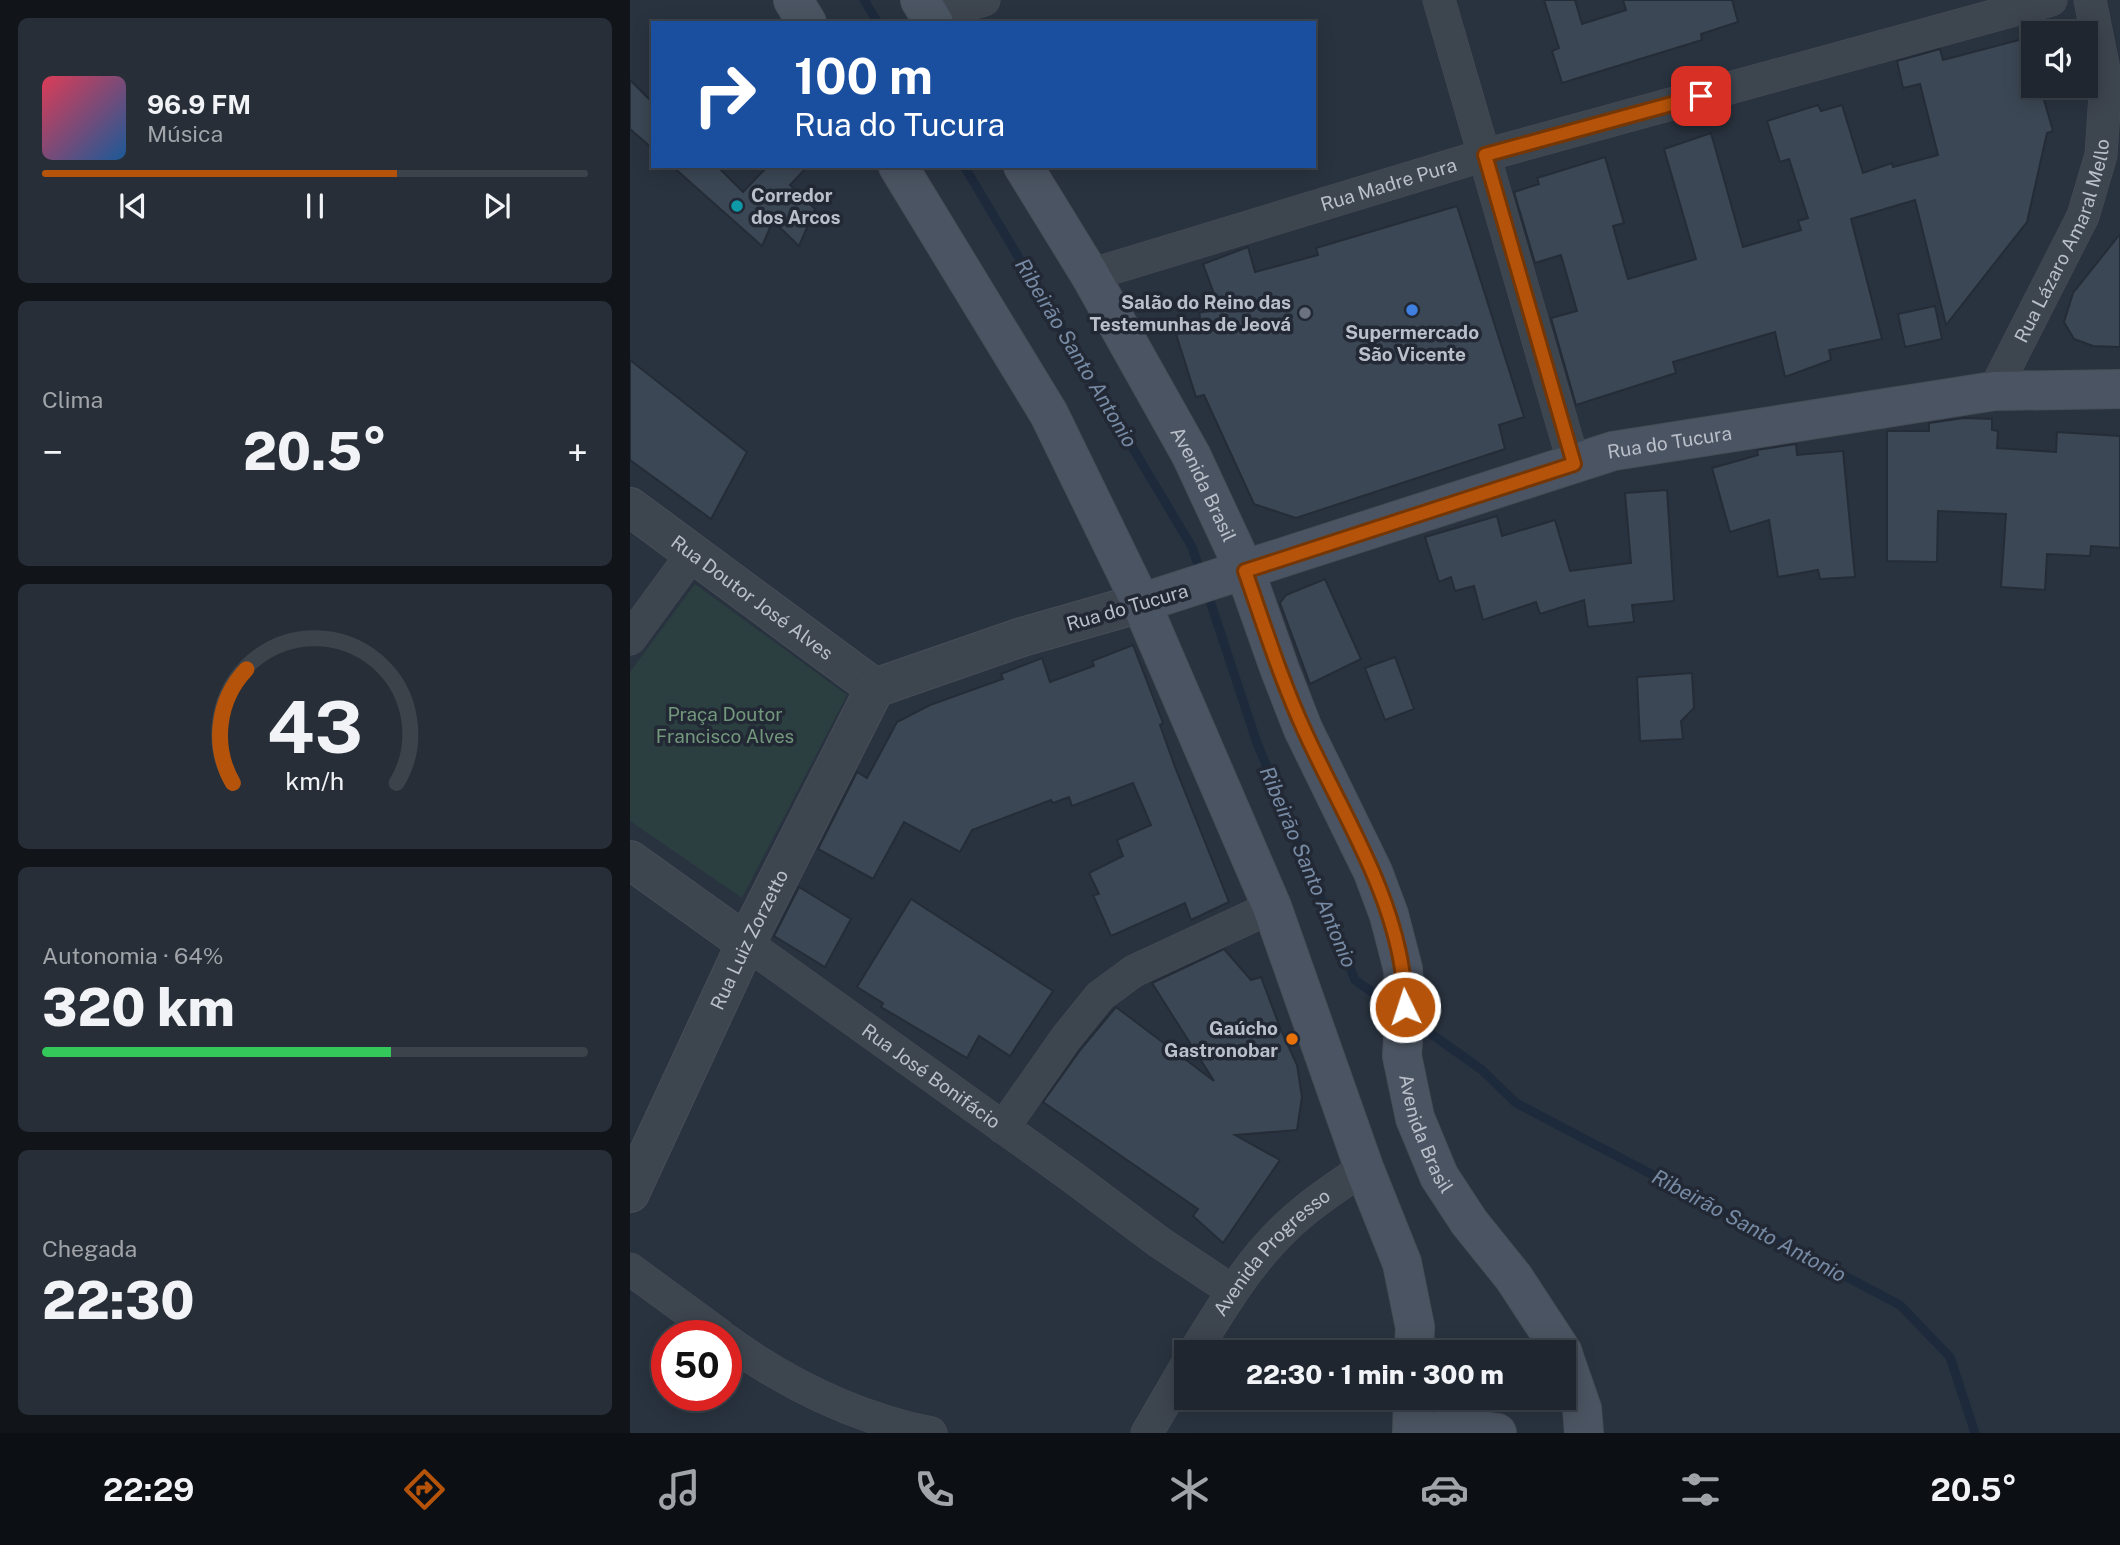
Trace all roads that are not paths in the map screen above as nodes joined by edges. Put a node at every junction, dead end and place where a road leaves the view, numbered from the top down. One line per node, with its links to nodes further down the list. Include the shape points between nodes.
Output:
1 (793, 0): 7 (main road)
2 (984, 0): 6 (street)
3 (1439, 0): 8 (street)
4 (2052, 0): 8 (street, Rua Madre Pura)
5 (2090, 0): 13 (street, Rua Lázaro Amaral Mello, via 2106,80 2101,155 2083,216)
6 (927, 13)
7 (806, 21)
8 (1485, 155): 11 (street, Rua Madre Pura); 14 (street)
9 (899, 168): 18 (main road, via 1049,414)
10 (1024, 168): 11 (main road, Avenida Brasil)
11 (1090, 275): 17 (main road, Avenida Brasil, via 1191,455)
12 (2120, 389): 13 (main road, Rua do Tucura)
13 (1994, 391): 14 (main road, Rua do Tucura, via 1613,451)
14 (1574, 464): 17 (main road, Rua do Tucura)
15 (630, 507): 16 (street, Rua Doutor José Alves)
16 (693, 552): 19 (street); 20 (street, Rua Doutor José Alves)
17 (1237, 574): 18 (main road, Rua do Tucura); 32 (main road, Avenida Brasil, via 1389,915 1402,969 1402,1056 1415,1118 1439,1176)
18 (1153, 600): 20 (street, Rua do Tucura, via 1022,637); 22 (main road)
19 (630, 639)
20 (875, 688): 23 (street, Rua Luiz Zorzetto)
21 (630, 860): 23 (street, Rua José Bonifácio)
22 (1272, 906): 24 (street, via 1134,971 1100,996); 25 (main road)
23 (746, 943): 24 (street, Rua José Bonifácio); 26 (street, Rua Luiz Zorzetto)
24 (1003, 1128): 28 (street, Rua José Bonifácio)
25 (1364, 1168): 28 (street, Avenida Progresso, via 1301,1213); 31 (main road, via 1402,1263)
26 (630, 1193)
27 (630, 1269): 29 (street)
28 (1231, 1290): 30 (street, Avenida Progresso)
29 (700, 1320)
30 (1202, 1340)
31 (1414, 1340)
32 (1554, 1340)
33 (742, 1350): 37 (street, via 819,1397)
34 (1174, 1387): 38 (street)
35 (1576, 1391): 42 (main road, Avenida Brasil)
36 (1413, 1410): 39 (main road)
37 (931, 1433)
38 (1147, 1433)
39 (1412, 1433)
40 (1432, 1433): 41 (main road, via 1452,1429)
41 (1497, 1433)
42 (1584, 1433)

